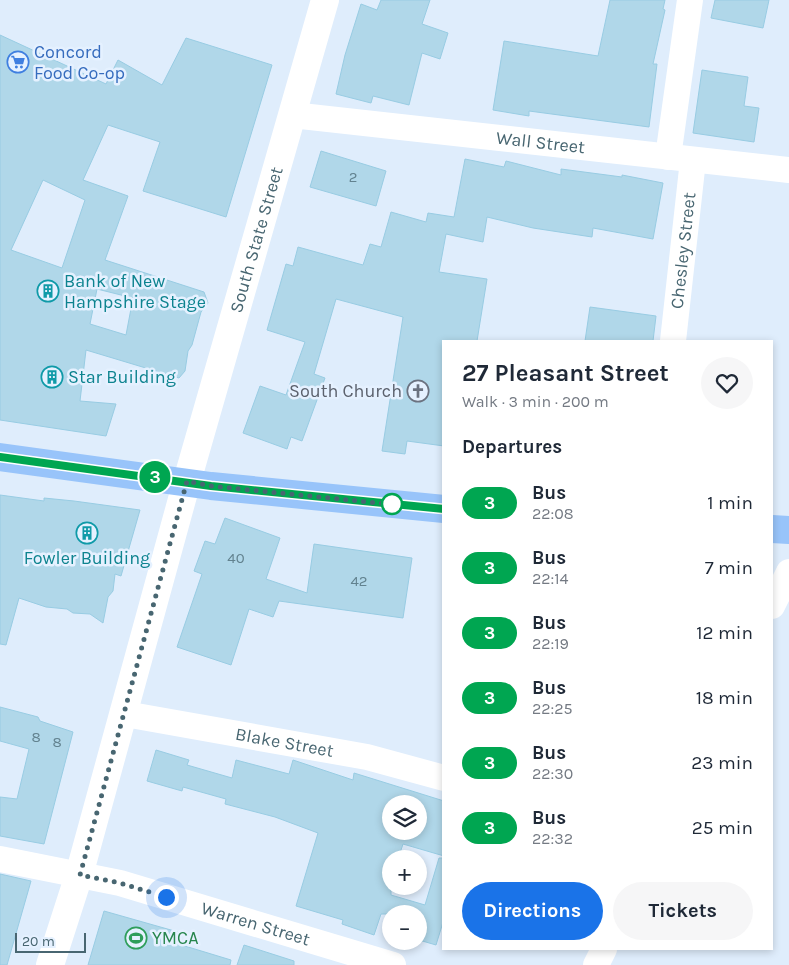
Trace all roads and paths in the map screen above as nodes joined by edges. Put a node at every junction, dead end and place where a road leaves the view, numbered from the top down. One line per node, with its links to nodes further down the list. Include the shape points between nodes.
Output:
1 (325, 0): 3 (street, South State Street)
2 (690, 0): 4 (street, Chesley Street)
3 (292, 115): 4 (street, Wall Street); 8 (street, South State Street)
4 (681, 158): 5 (street, Wall Street); 6 (street, Chesley Street)
5 (789, 170)
6 (673, 340)
7 (0, 457): 8 (main road)
8 (187, 481): 9 (main road); 14 (street, South State Street)
9 (442, 509)
10 (773, 528): 11 (main road)
11 (789, 530)
12 (789, 572): 13 (street)
13 (773, 604)
14 (125, 714): 15 (street, Blake Street, via 367,757); 17 (street, South State Street)
15 (442, 777)
16 (0, 859): 17 (street, Warren Street)
17 (80, 875): 19 (street, South State Street); 20 (street, Warren Street, via 120,883)
18 (604, 950): 21 (street)
19 (50, 965)
20 (393, 965)
21 (596, 965)

